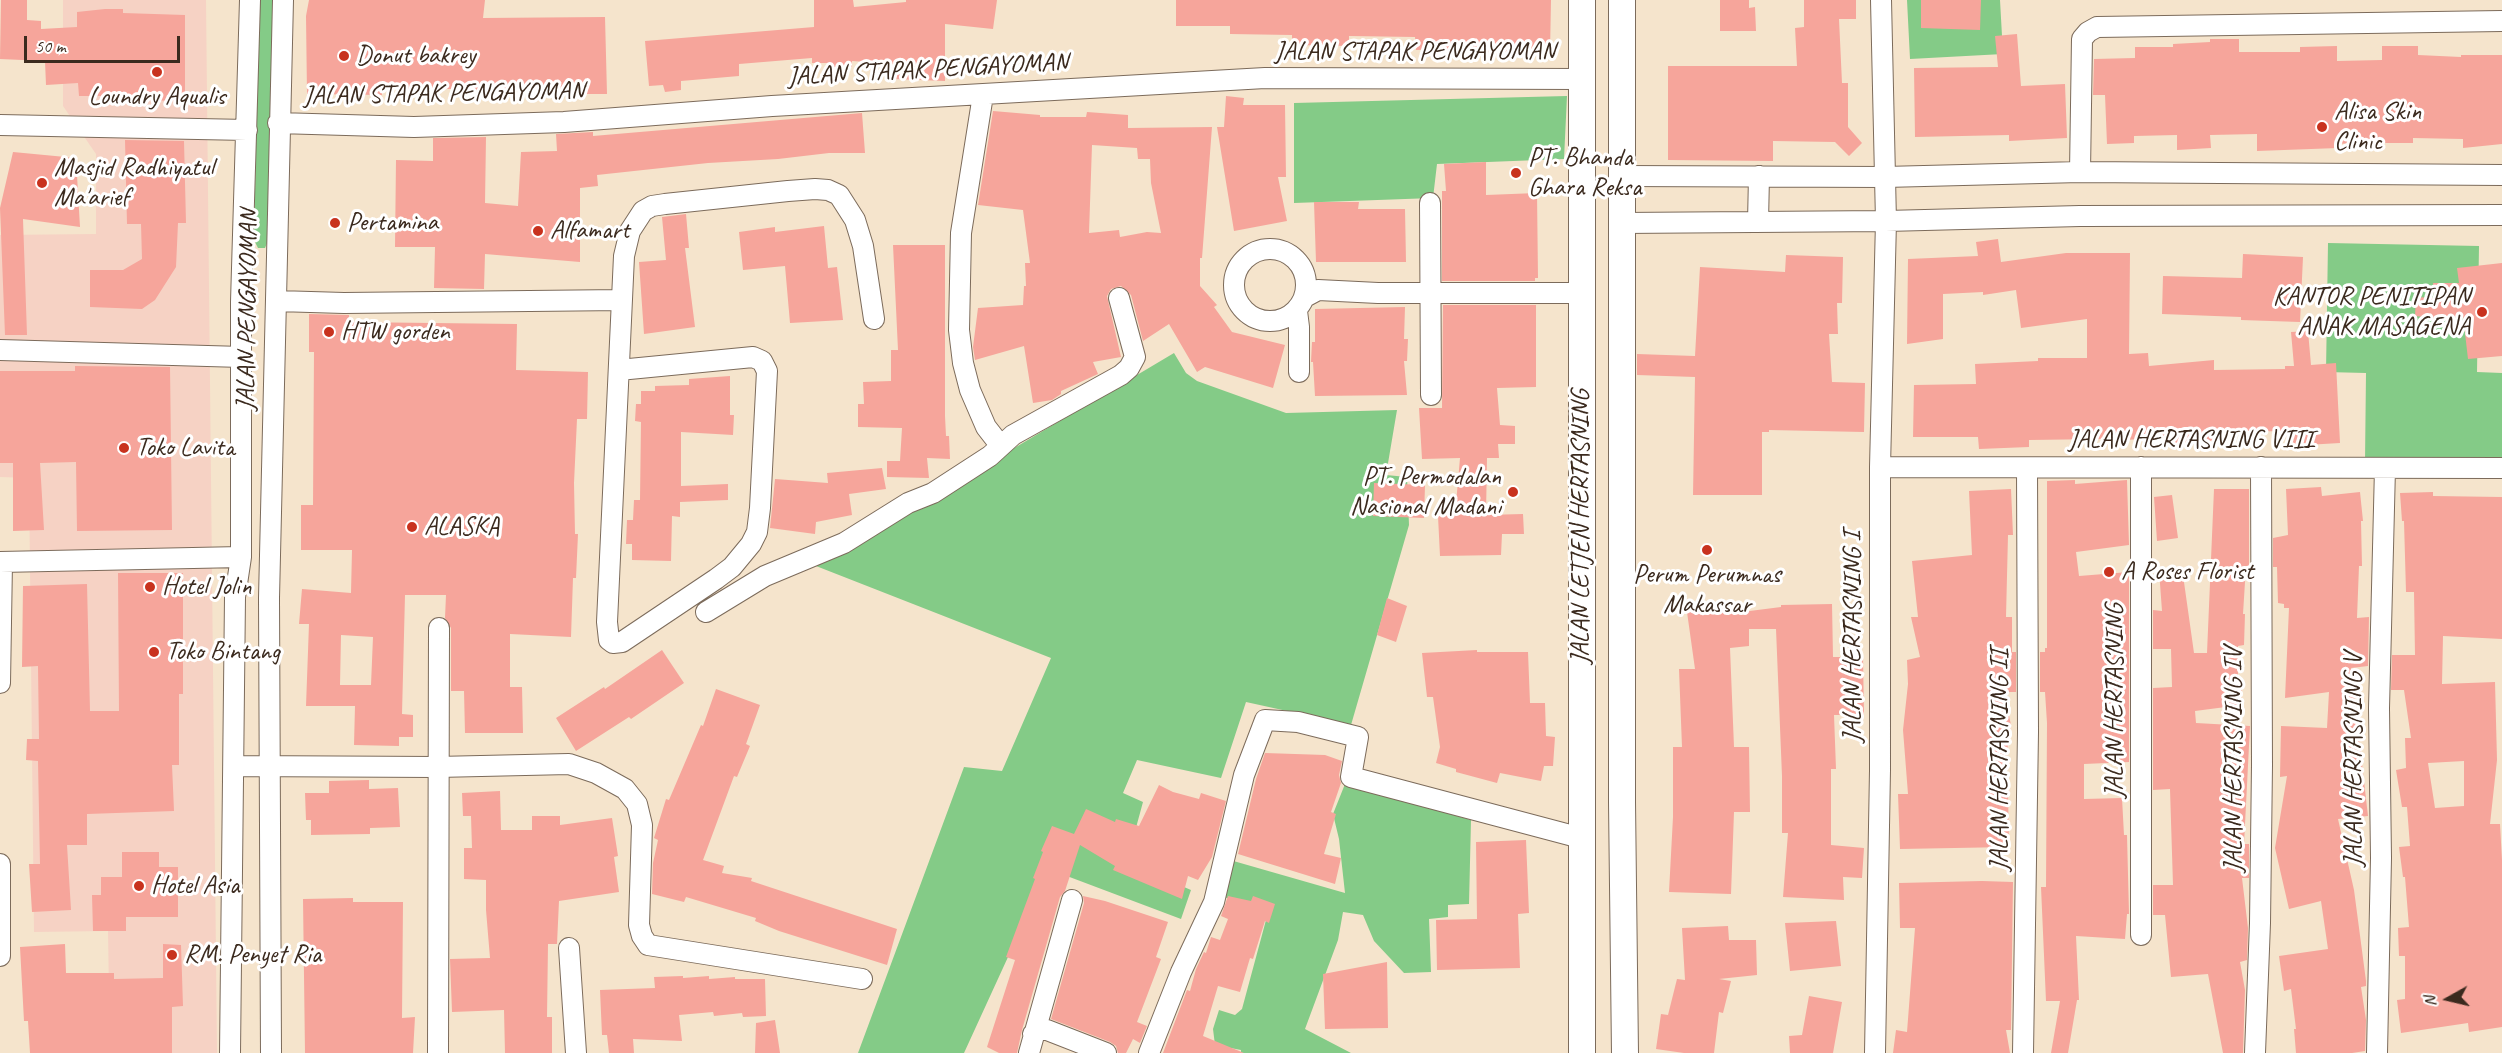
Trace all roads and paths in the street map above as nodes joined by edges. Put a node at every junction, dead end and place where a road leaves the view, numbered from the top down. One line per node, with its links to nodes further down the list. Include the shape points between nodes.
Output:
1 (250, 0): 11 (street, JALAN PENGAYOMAN)
2 (283, 0): 9 (street, JALAN PENGAYOMAN)
3 (1582, 0): 7 (main road, JALAN LETJEN HERTASNING)
4 (1622, 0): 14 (main road, JALAN LETJEN HERTASNING)
5 (1881, 0): 16 (street, JALAN HERTASNING I)
6 (2502, 21): 12 (street, via 2097,27 2082,39)
7 (1581, 79): 8 (street, JALAN STAPAK PENGAYOMAN, via 1265,78); 23 (main road, JALAN LETJEN HERTASNING)
8 (983, 95): 9 (street, JALAN STAPAK PENGAYOMAN, via 505,124 379,127); 33 (street, via 961,233 959,330 970,390 986,427)
9 (279, 123): 26 (street, JALAN PENGAYOMAN)
10 (0, 125): 11 (street)
11 (247, 130): 29 (street, JALAN PENGAYOMAN)
12 (2080, 172): 13 (street); 16 (street)
13 (2502, 175)
14 (1622, 176): 15 (street); 21 (main road, JALAN LETJEN HERTASNING)
15 (1759, 176): 16 (street); 20 (street)
16 (1885, 177): 19 (street, JALAN HERTASNING I)
17 (1430, 203): 22 (street)
18 (2502, 215): 19 (street, via 2080,216)
19 (1886, 221): 20 (street); 34 (street, JALAN HERTASNING I)
20 (1758, 222): 21 (street)
21 (1622, 223): 40 (main road, JALAN LETJEN HERTASNING)
22 (1430, 292): 23 (street); 31 (street, via 1318,290 1301,304); 32 (street)
23 (1581, 293): 41 (main road, JALAN LETJEN HERTASNING)
24 (1119, 298): 33 (street, via 1134,348 1129,368)
25 (622, 300): 26 (street); 27 (street, via 624,256 630,231 643,211 652,206 828,190 839,195 855,220); 30 (street)
26 (278, 301): 48 (street, JALAN PENGAYOMAN, via 269,598)
27 (874, 319)
28 (0, 350): 29 (street)
29 (242, 357): 42 (street, JALAN PENGAYOMAN)
30 (619, 370): 30 (street, via 753,357 762,361 767,371 760,508 752,544 732,567 622,642 613,643 609,640 607,622)
31 (1299, 372)
32 (1431, 395)
33 (1000, 445): 44 (street, via 990,456 933,493 908,503 844,543 765,576)
34 (1880, 467): 37 (street, JALAN HERTASNING VIII); 66 (street, JALAN HERTASNING I)
35 (2141, 467): 36 (street, JALAN HERTASNING VIII); 37 (street, JALAN HERTASNING VIII); 53 (street, JALAN HERTASNING)
36 (2260, 467): 38 (street, JALAN HERTASNING VIII); 68 (street, JALAN HERTASNING IV, via 2262,765)
37 (2027, 468): 67 (street, JALAN HERTASNING II)
38 (2385, 468): 39 (street, JALAN HERTASNING VIII); 69 (street, JALAN HERTASNING V)
39 (2502, 468)
40 (1623, 542): 41 (main road); 65 (main road, JALAN LETJEN HERTASNING)
41 (1583, 544): 50 (main road, JALAN LETJEN HERTASNING)
42 (241, 556): 43 (street); 47 (street, JALAN PENGAYOMAN, via 235,597)
43 (1, 562): 46 (street)
44 (706, 612)
45 (439, 628): 49 (street)
46 (0, 683)
47 (234, 766): 48 (street); 58 (street, JALAN PENGAYOMAN)
48 (270, 766): 49 (street); 59 (street, JALAN PENGAYOMAN)
49 (437, 767): 56 (street, via 569,764 596,773 625,789 637,804 642,825 639,925 648,945); 60 (street)
50 (1581, 838): 63 (street, via 1351,777 1358,737 1298,722 1265,720 1244,775 1214,902); 64 (main road, JALAN LETJEN HERTASNING)
51 (0, 864): 55 (street)
52 (1071, 900): 57 (street)
53 (2141, 935)
54 (568, 948): 61 (street)
55 (0, 957)
56 (862, 979)
57 (1031, 1043): 62 (street, via 1038,1030 1047,1030)
58 (230, 1053)
59 (271, 1053)
60 (438, 1053)
61 (576, 1053)
62 (1106, 1053)
63 (1149, 1053)
64 (1582, 1053)
65 (1625, 1053)
66 (1875, 1053)
67 (2023, 1053)
68 (2255, 1053)
69 (2377, 1053)

